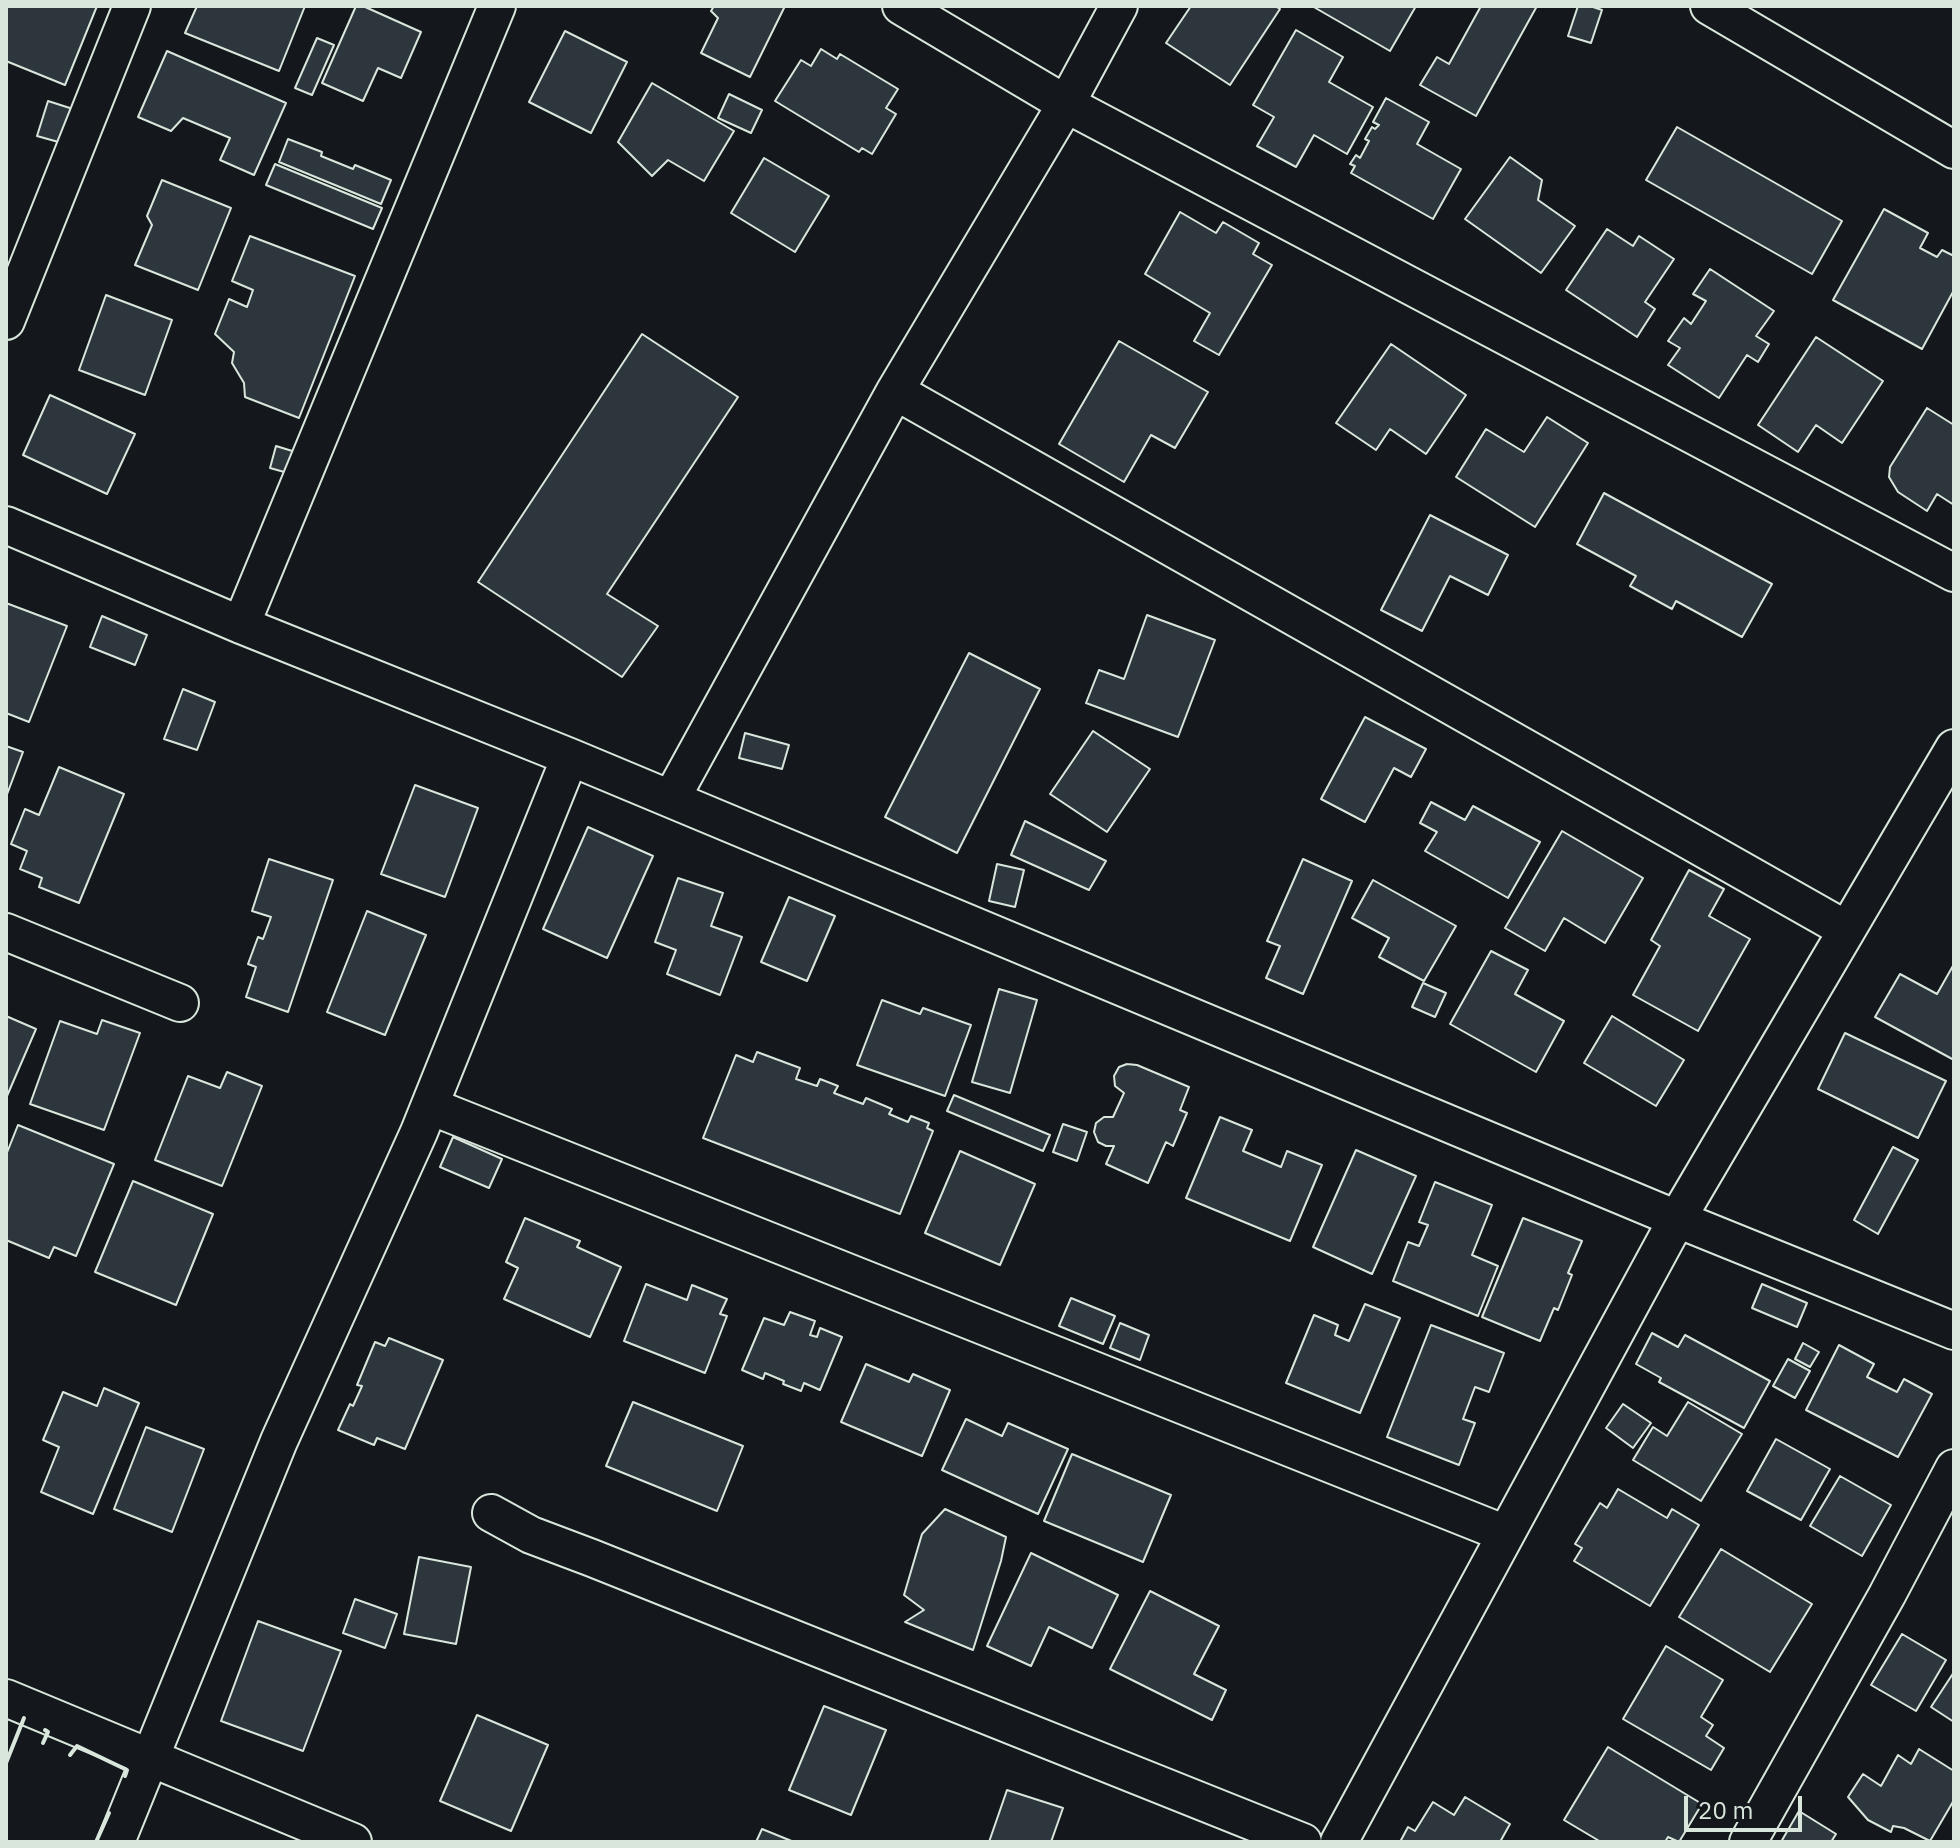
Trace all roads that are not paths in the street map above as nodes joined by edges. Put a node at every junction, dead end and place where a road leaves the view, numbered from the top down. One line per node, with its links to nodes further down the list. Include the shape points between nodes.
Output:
1 (132, 6): 8 (street)
2 (497, 6): 12 (street)
3 (901, 6): 6 (street)
4 (1119, 6): 6 (street)
5 (1709, 6): 7 (street)
6 (1066, 104): 9 (street); 11 (street)
7 (1954, 150)
8 (6, 321)
9 (895, 391): 15 (street); 16 (street)
10 (6, 525): 12 (street)
11 (1954, 573)
12 (241, 625): 14 (street)
13 (1954, 748): 16 (street)
14 (570, 757): 15 (street); 19 (street)
15 (671, 799): 20 (street)
16 (1847, 930): 20 (street)
17 (6, 932): 18 (street)
18 (180, 1003)
19 (430, 1106): 24 (street); 26 (street, via 279,1441)
20 (1677, 1219): 21 (street); 24 (street)
21 (1954, 1331)
22 (1954, 1468): 31 (street)
23 (491, 1513): 29 (street, via 531,1535)
24 (1506, 1534): 30 (street)
25 (6, 1698): 26 (street)
26 (151, 1758): 27 (street); 28 (street)
27 (116, 1842)
28 (353, 1842)
29 (1303, 1842)
30 (1339, 1842)
31 (1748, 1842)

